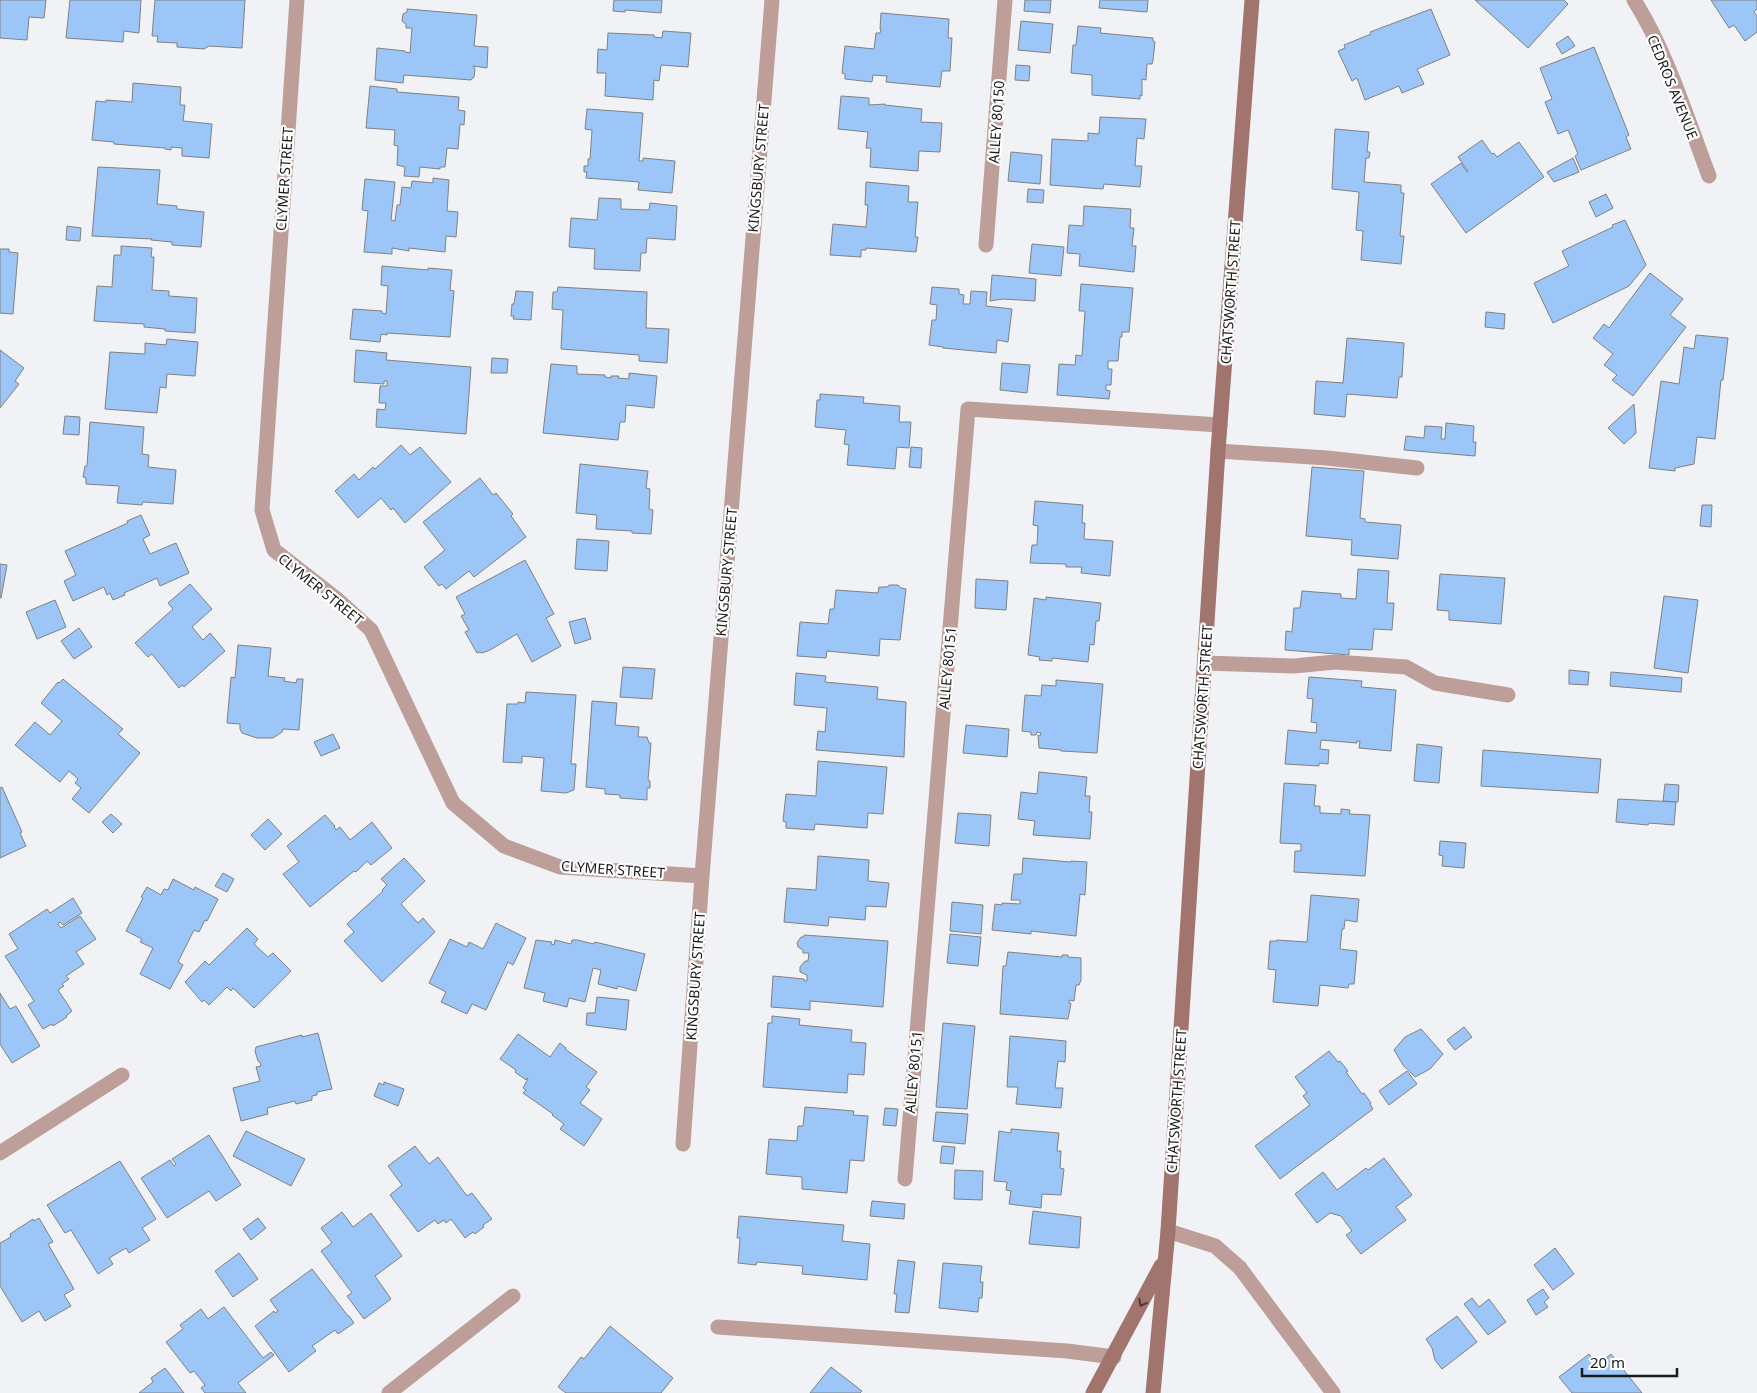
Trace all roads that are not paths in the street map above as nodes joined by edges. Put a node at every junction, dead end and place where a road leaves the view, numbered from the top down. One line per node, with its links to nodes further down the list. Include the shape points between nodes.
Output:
1 (296, 0): 13 (street, CLYMER STREET, via 262,510 274,550 371,630 453,803 504,846 560,867)
2 (772, 0): 13 (street, KINGSBURY STREET)
3 (1005, 0): 7 (street, ALLEY 80150)
4 (1252, 0): 8 (main road, CHATSWORTH STREET)
5 (1634, 0): 6 (street, CEDROS AVENUE, via 1670,72)
6 (1709, 176)
7 (986, 245)
8 (1220, 425): 9 (main road, CHATSWORTH STREET); 17 (street, ALLEY 80151, via 968,409)
9 (1218, 451): 10 (street); 11 (main road, CHATSWORTH STREET)
10 (1417, 468)
11 (1205, 663): 12 (street, via 1294,666 1335,662 1406,667 1435,683); 18 (main road, CHATSWORTH STREET)
12 (1508, 695)
13 (702, 876): 15 (street, KINGSBURY STREET)
14 (122, 1075): 16 (street)
15 (683, 1144)
16 (0, 1153)
17 (905, 1179)
18 (1168, 1231): 19 (main road, CHATSWORTH STREET); 26 (street, via 1215,1246 1240,1268)
19 (1164, 1260): 22 (main road, one-way to 22); 25 (main road, CHATSWORTH STREET)
20 (513, 1296): 23 (street)
21 (718, 1328): 22 (street, via 1067,1351)
22 (1114, 1357): 24 (main road)
23 (389, 1393)
24 (1093, 1393)
25 (1153, 1393)
26 (1333, 1393)

